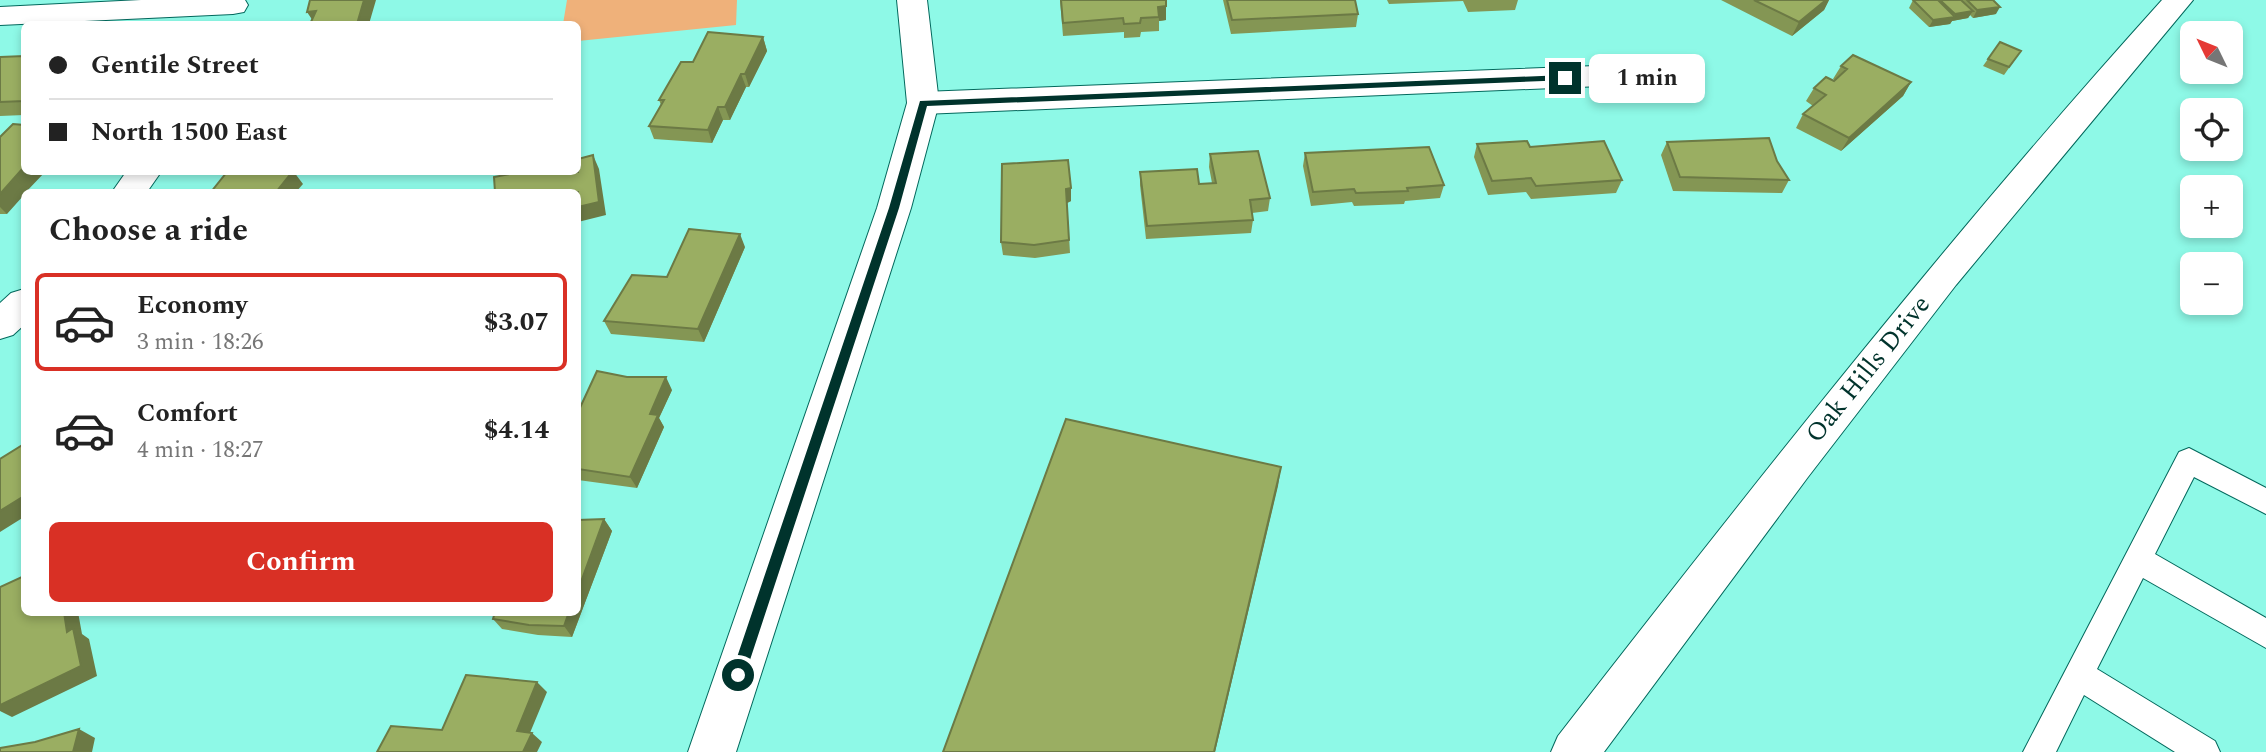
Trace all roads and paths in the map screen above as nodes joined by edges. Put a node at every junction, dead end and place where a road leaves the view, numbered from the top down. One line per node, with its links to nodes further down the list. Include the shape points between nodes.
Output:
1 (912, 0): 6 (street)
2 (2178, 0): 14 (street, Oak Hills Drive, via 2073,117 1837,406)
3 (231, 10): 4 (street)
4 (0, 16)
5 (1674, 73): 6 (street)
6 (923, 103): 13 (street, via 894,208)
7 (21, 306): 8 (street)
8 (0, 325)
9 (2266, 502): 10 (lane, via 2189,460)
10 (2137, 559): 11 (lane); 12 (lane)
11 (2266, 634)
12 (2078, 674): 15 (lane); 16 (lane)
13 (712, 752)
14 (1575, 752)
15 (2039, 752)
16 (2204, 752)

